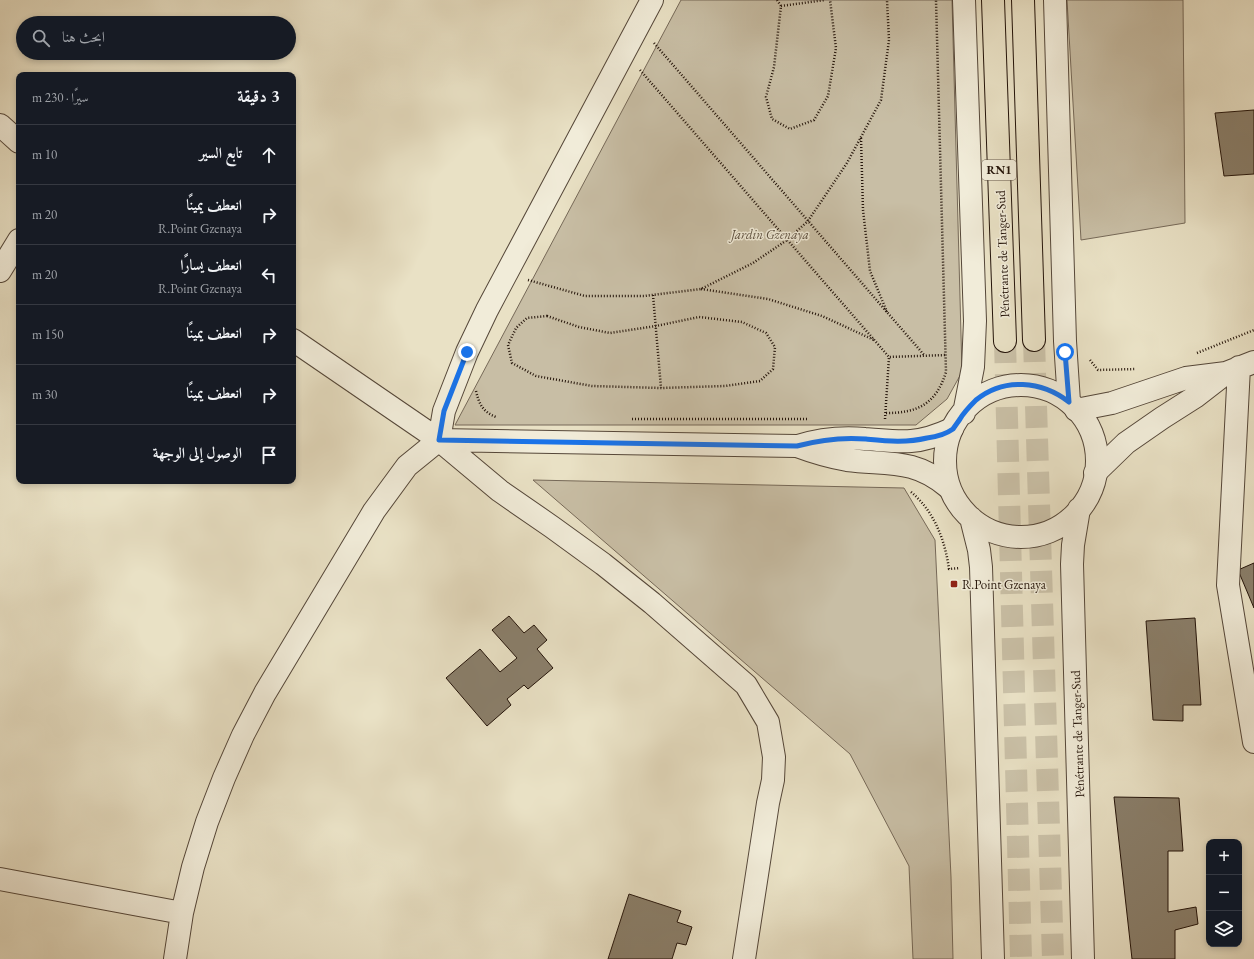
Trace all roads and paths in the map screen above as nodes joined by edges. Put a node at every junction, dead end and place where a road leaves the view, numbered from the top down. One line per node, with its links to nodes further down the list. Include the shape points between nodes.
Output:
1 (652, 0): 49 (street, via 487,310 444,411)
2 (777, 0): 11 (path)
3 (825, 0): 11 (path)
4 (830, 0): 11 (path, via 836,48 828,96 814,120 790,129 772,119 766,97 774,67)
5 (887, 0): 15 (path, via 889,40 881,100)
6 (936, 0): 31 (path)
7 (964, 0): 47 (street, via 975,321 973,368)
8 (993, 0): 29 (highway, Pénétrante de Tanger-Sud / RN1)
9 (1023, 0): 28 (highway, RN1)
10 (1055, 0): 40 (street, via 1065,341)
11 (781, 6)
12 (653, 41): 17 (path)
13 (637, 67): 18 (path)
14 (0, 125): 16 (street)
15 (861, 137): 17 (path, via 847,163); 24 (path, via 863,210 870,271)
16 (16, 139)
17 (808, 220): 18 (path); 24 (path)
18 (788, 240): 22 (path, via 753,263); 27 (path)
19 (16, 245): 20 (street)
20 (0, 270)
21 (522, 279): 23 (path, via 585,296)
22 (701, 289): 23 (path); 27 (path, via 768,299 822,316)
23 (653, 295): 25 (path)
24 (888, 314): 33 (path)
25 (656, 326): 39 (path); 39 (path, via 699,318 742,322 766,333 775,347 773,369 760,382); 39 (path, via 610,333 579,327 548,316 527,318 516,328 508,345 512,363 536,376 592,386)
26 (1254, 330): 32 (path)
27 (874, 340): 34 (path)
28 (1034, 340)
29 (1005, 341)
30 (296, 342): 49 (street)
31 (946, 355): 33 (path); 41 (path, via 943,383 929,402 910,411)
32 (1190, 355)
33 (925, 356): 34 (path)
34 (889, 357): 41 (path)
35 (1087, 357): 37 (path, via 1098,370)
36 (1240, 367): 40 (street, via 1186,378 1112,403); 51 (street, via 1126,443); 57 (street, via 1228,586)
37 (1141, 368)
38 (476, 385): 42 (path, via 478,402 483,410)
39 (661, 388)
40 (1073, 406): 47 (street, via 1045,388 1027,384 1009,385 976,400); 51 (street, via 1086,421 1093,438 1096,455)
41 (886, 413): 46 (path)
42 (497, 418)
43 (632, 419): 44 (path)
44 (814, 419)
45 (877, 419): 46 (path)
46 (885, 419): 48 (path)
47 (958, 421): 50 (street, via 940,435 912,441 848,438); 52 (street, via 946,447 944,467)
48 (885, 424)
49 (439, 440): 50 (street); 59 (street, via 407,466 374,511 243,735 207,822); 61 (street, via 500,491 558,531 700,643 746,685 768,722 774,757 773,780)
50 (797, 446): 52 (street, via 846,460 911,466 937,477)
51 (1095, 473): 54 (street, via 1090,492)
52 (948, 487): 55 (street, via 957,504)
53 (908, 490): 56 (path, via 936,521 948,557 949,569)
54 (1079, 509): 55 (street, via 1061,525 1039,535 1015,537 991,531); 63 (street, Pénétrante de Tanger-Sud, via 1072,564)
55 (971, 518): 62 (street, via 981,567)
56 (962, 568)
57 (1254, 742)
58 (0, 878): 59 (street)
59 (182, 913): 60 (street)
60 (174, 959)
61 (744, 959)
62 (992, 959)
63 (1083, 959)

